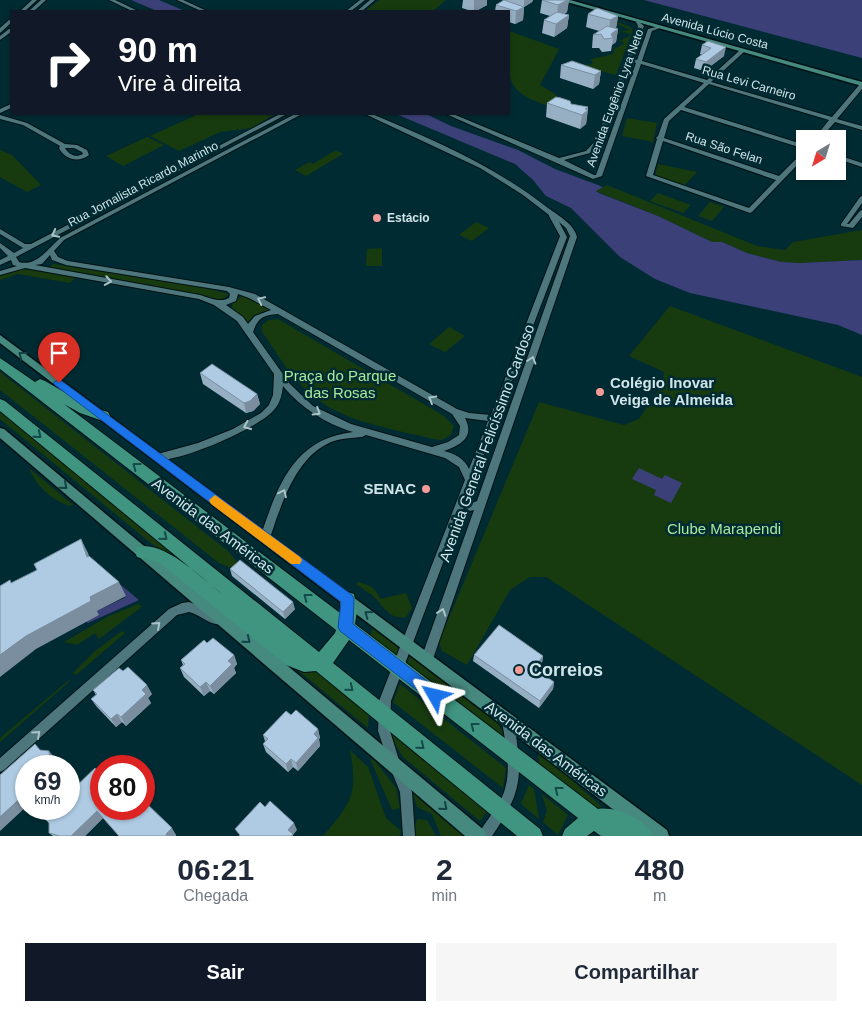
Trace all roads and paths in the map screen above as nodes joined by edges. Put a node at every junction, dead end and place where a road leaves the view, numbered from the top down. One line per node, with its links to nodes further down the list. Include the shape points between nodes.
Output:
1 (35, 0): 12 (street)
2 (44, 0): 13 (street)
3 (111, 0): 14 (street)
4 (180, 0): 15 (street)
5 (363, 0): 9 (street)
6 (373, 0): 17 (street)
7 (563, 0): 11 (main road, Avenida Lúcio Costa)
8 (581, 0): 10 (main road, Avenida Lúcio Costa)
9 (355, 6): 16 (street); 17 (street)
10 (606, 7): 11 (main road, via 581,3); 25 (main road, Avenida Lúcio Costa)
11 (594, 9): 18 (main road, Avenida Lúcio Costa)
12 (23, 10)
13 (32, 10)
14 (134, 10)
15 (203, 10)
16 (349, 10)
17 (361, 10)
18 (638, 22): 19 (main road, Avenida Lúcio Costa); 24 (street, Avenida Eugênio Lyra Neto, via 641,26)
19 (658, 27): 23 (main road, Avenida Lúcio Costa); 26 (street, Avenida Eugênio Lyra Neto, via 650,30)
20 (10, 29): 21 (street); 22 (street)
21 (0, 31)
22 (0, 38)
23 (742, 51): 25 (main road, Avenida Lúcio Costa); 28 (street)
24 (629, 59): 26 (street, Rua Levi Carneiro); 30 (street, Avenida Eugênio Lyra Neto)
25 (790, 61): 27 (main road, Avenida Lúcio Costa); 29 (main road, Avenida Lúcio Costa)
26 (639, 62): 28 (street, Rua Levi Carneiro); 31 (street, Avenida Eugênio Lyra Neto)
27 (862, 78)
28 (707, 82): 32 (street); 39 (street, Rua Levi Carneiro)
29 (862, 84): 39 (street)
30 (616, 96): 31 (street); 45 (street, Avenida Eugênio Lyra Neto)
31 (627, 97): 46 (street, Avenida Eugênio Lyra Neto)
32 (679, 107): 44 (street, via 664,124); 47 (street)
33 (20, 115): 40 (street)
34 (282, 115): 43 (street, Rua Jornalista Ricardo Marinho)
35 (295, 115): 43 (street, Rua Jornalista Ricardo Marinho)
36 (370, 115): 57 (street, via 480,163 530,194)
37 (451, 115): 49 (street)
38 (0, 117): 40 (street)
39 (833, 119): 41 (street, Rua Levi Carneiro); 42 (street)
40 (26, 124): 48 (street)
41 (862, 128)
42 (824, 130)
43 (250, 136): 53 (street, Rua Jornalista Ricardo Marinho); 54 (street, Rua Jornalista Ricardo Marinho)
44 (659, 138): 55 (street, Rua São Felan); 55 (street, via 649,176 750,211)
45 (600, 140): 46 (street); 49 (street, Avenida Eugênio Lyra Neto, via 588,152)
46 (612, 142): 49 (street, Avenida Eugênio Lyra Neto, via 599,176 593,177)
47 (796, 143)
48 (64, 146)
49 (558, 160)
50 (846, 160): 52 (street)
51 (796, 163): 55 (street)
52 (862, 165)
53 (181, 168): 54 (street); 58 (street, Rua Jornalista Ricardo Marinho)
54 (188, 171): 58 (street, Rua Jornalista Ricardo Marinho)
55 (782, 179)
56 (862, 198): 59 (street, via 843,225 851,227)
57 (546, 208): 61 (street); 62 (street)
58 (107, 211): 65 (street, Rua Jornalista Ricardo Marinho, one-way to 65); 66 (street, Rua Jornalista Ricardo Marinho, via 62,239)
59 (862, 212)
60 (0, 231): 63 (street)
61 (562, 236): 62 (street, via 570,239); 73 (street, Avenida General Felicíssimo Cardoso)
62 (573, 236): 74 (street, Avenida General Felicíssimo Cardoso)
63 (13, 239): 64 (street, via 10,244); 65 (street, via 23,246)
64 (1, 245): 67 (street)
65 (32, 246): 67 (street, Rua Jornalista Ricardo Marinho)
66 (51, 251): 69 (street, Rua Jornalista Ricardo Marinho, via 38,262); 70 (street, via 60,260)
67 (12, 256): 68 (street, Rua Jornalista Ricardo Marinho); 69 (street)
68 (0, 263)
69 (25, 266): 71 (street, Rua Jornalista Ricardo Marinho); 72 (street)
70 (88, 266): 72 (street, via 79,271); 75 (street)
71 (0, 273)
72 (79, 276): 76 (street, one-way to 76)
73 (545, 284): 74 (street, via 551,282); 78 (street, Avenida General Felicíssimo Cardoso)
74 (558, 286): 79 (street, Avenida General Felicíssimo Cardoso)
75 (228, 289): 76 (street, via 234,294 233,299 226,303); 77 (street, one-way to 75, via 252,296)
76 (217, 302): 80 (street, via 240,319)
77 (287, 314): 80 (street, via 272,312 260,316 252,323); 88 (street, one-way to 77)
78 (531, 319): 79 (street, via 537,324); 85 (street, Avenida General Felicíssimo Cardoso)
79 (545, 322): 86 (street, Avenida General Felicíssimo Cardoso, one-way to 79)
80 (250, 332): 84 (street)
81 (0, 338): 89 (main road, Avenida das Américas, one-way to 81)
82 (0, 362): 83 (highway, Avenida das Américas)
83 (16, 374): 89 (highway, via 31,377 85,410); 102 (highway, Avenida das Américas, one-way to 83)
84 (278, 374): 92 (street, one-way to 92, via 310,408 340,424); 94 (street, one-way to 94, via 276,400 260,419 187,450)
85 (507, 383): 86 (street, via 518,383); 90 (street, Avenida General Felicíssimo Cardoso)
86 (522, 387): 97 (street, Avenida General Felicíssimo Cardoso)
87 (0, 404): 105 (highway, one-way to 105)
88 (454, 411): 90 (street); 93 (street, via 464,423 462,438 451,446)
89 (103, 416): 94 (main road, Avenida das Américas)
90 (494, 418): 95 (street, Avenida General Felicíssimo Cardoso)
91 (0, 432): 99 (main road, one-way to 99)
92 (367, 433): 93 (street); 98 (street, one-way to 92, via 288,482 306,455 329,440)
93 (434, 449): 95 (street, via 463,465)
94 (157, 457): 98 (main road, Avenida das Américas)
95 (470, 481): 96 (street, Avenida General Felicíssimo Cardoso)
96 (462, 500): 97 (street, via 470,507); 103 (street, Avenida General Felicíssimo Cardoso)
97 (480, 504): 104 (street, Avenida General Felicíssimo Cardoso, one-way to 97)
98 (265, 538): 100 (main road, Avenida das Américas)
99 (143, 552): 101 (main road); 105 (highway, via 165,558 296,662)
100 (348, 599): 102 (highway); 103 (main road, Avenida das Américas, one-way to 100)
101 (224, 620): 110 (main road, one-way to 110); 111 (street, one-way to 101, via 172,612 194,606 208,618)
102 (345, 627): 105 (highway, via 334,650); 106 (highway, Avenida das Américas)
103 (408, 643): 104 (main road, Avenida das Américas); 106 (street)
104 (427, 658): 108 (main road, Avenida das Américas)
105 (317, 661): 107 (highway, one-way to 107)
106 (398, 668): 107 (street, via 385,701); 109 (highway, Avenida das Américas, one-way to 106)
107 (384, 715): 110 (street, via 385,738); 112 (highway, one-way to 112)
108 (508, 721): 109 (street); 121 (main road, Avenida das Américas)
109 (513, 756): 112 (street, via 514,788); 113 (highway, Avenida das Américas, one-way to 109)
110 (394, 764): 114 (street, via 406,792); 115 (main road, one-way to 115)
111 (0, 766)
112 (502, 811): 116 (street); 117 (highway)
113 (596, 820): 118 (highway); 119 (highway, Avenida das Américas); 120 (highway, via 604,817 618,819)
114 (409, 836)
115 (478, 836)
116 (484, 836)
117 (533, 836)
118 (572, 836)
119 (617, 836)
120 (643, 836)
121 (661, 836)

